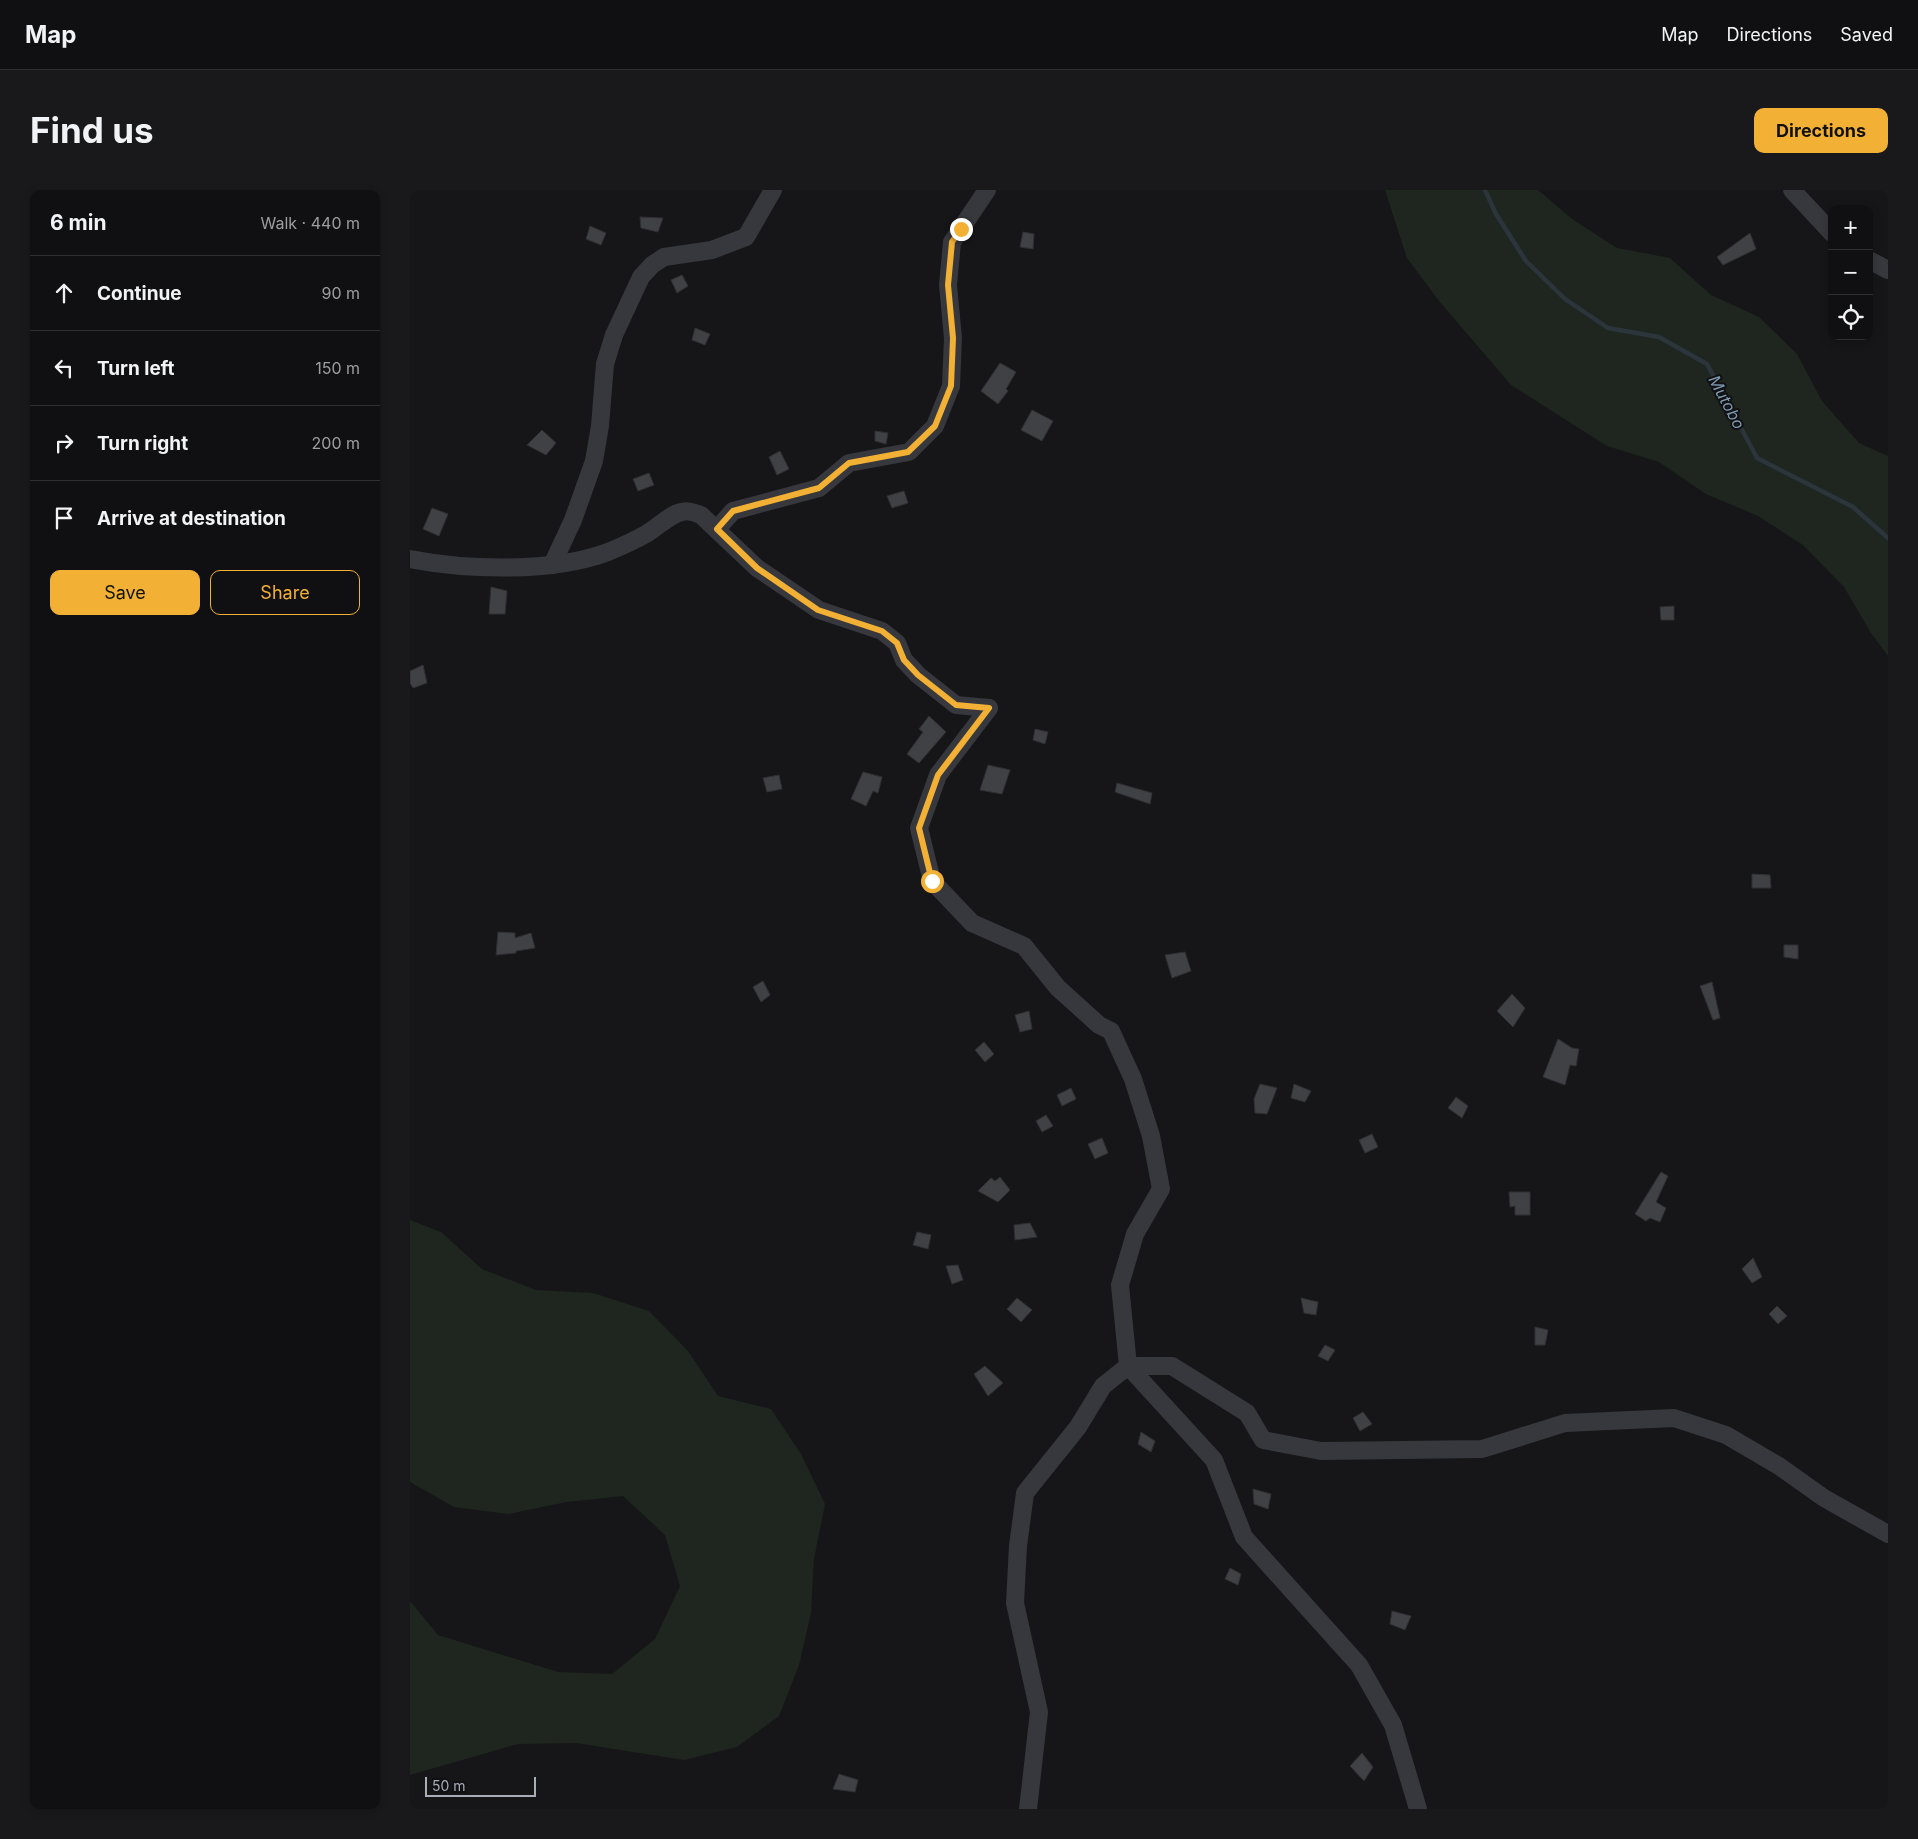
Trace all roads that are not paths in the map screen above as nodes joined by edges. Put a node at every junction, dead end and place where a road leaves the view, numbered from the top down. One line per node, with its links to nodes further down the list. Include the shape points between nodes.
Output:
1 (773, 190): 9 (street, via 746,237 712,250 664,257 641,277 614,335 605,364 594,461)
2 (987, 190): 7 (street, via 952,242 948,285 953,338 951,386 935,426 908,452 849,463 819,488 733,511)
3 (1792, 190): 4 (street)
4 (1828, 229)
5 (1873, 262): 6 (street)
6 (1888, 270)
7 (717, 529): 9 (street, via 701,515 681,512 645,535 607,552); 10 (street, via 757,568 818,610 882,631 897,643 904,660 918,675 956,705 989,708 938,775 919,828 932,881 972,923 1024,946 1058,988 1099,1025 1111,1031 1133,1080 1150,1136 1161,1189 1135,1234 1120,1285)
8 (410, 559): 9 (street, via 485,566)
9 (552, 565)
10 (1128, 1366): 11 (street, via 1172,1366 1247,1413 1263,1440 1321,1451 1482,1449 1564,1423 1674,1418 1726,1435 1779,1466 1824,1498); 12 (street, via 1103,1386 1078,1427 1025,1493 1015,1603 1039,1712); 13 (street, via 1214,1460 1244,1537 1359,1665 1393,1725)
11 (1888, 1534)
12 (1028, 1809)
13 (1418, 1809)

